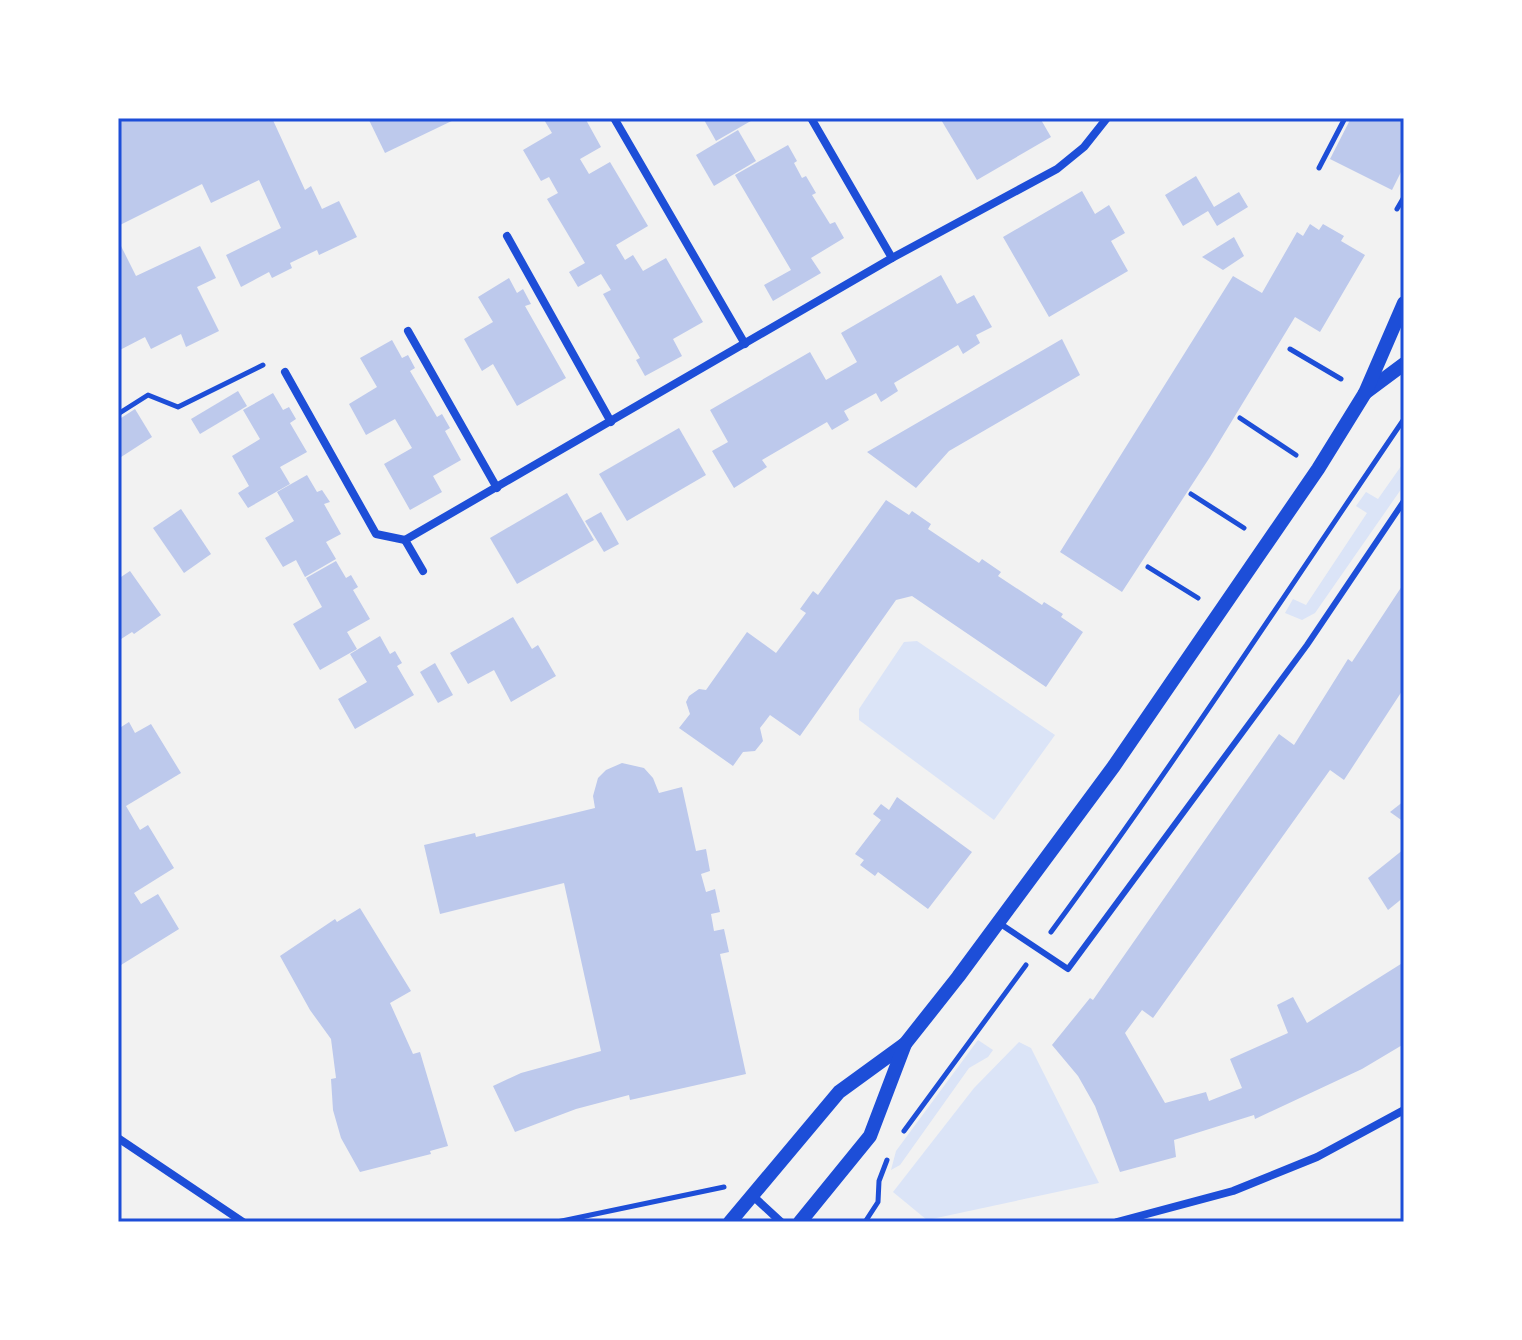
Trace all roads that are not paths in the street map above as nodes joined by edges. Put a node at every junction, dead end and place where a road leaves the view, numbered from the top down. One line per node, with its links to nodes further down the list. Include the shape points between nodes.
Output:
1 (614, 118): 8 (street)
2 (811, 118): 5 (street)
3 (1107, 118): 5 (street, via 1057,169)
4 (507, 236): 12 (street)
5 (892, 258): 8 (street)
6 (1404, 303): 11 (street)
7 (408, 331): 13 (street)
8 (745, 344): 12 (street)
9 (1404, 364): 11 (street)
10 (285, 372): 15 (street, via 376,534)
11 (1365, 393): 17 (street, via 1114,766)
12 (611, 422): 13 (street)
13 (497, 488): 15 (street)
14 (1404, 501): 17 (lane, via 1307,645 1068,969)
15 (405, 540): 16 (street)
16 (423, 571)
17 (999, 923): 18 (street)
18 (905, 1044): 21 (street, via 839,1092); 25 (street, via 870,1136)
19 (1404, 1110): 26 (street, via 1317,1157 1233,1191)
20 (118, 1138): 22 (street)
21 (753, 1196): 23 (street); 24 (street)
22 (243, 1222)
23 (730, 1222)
24 (781, 1222)
25 (800, 1222)
26 (1117, 1222)

